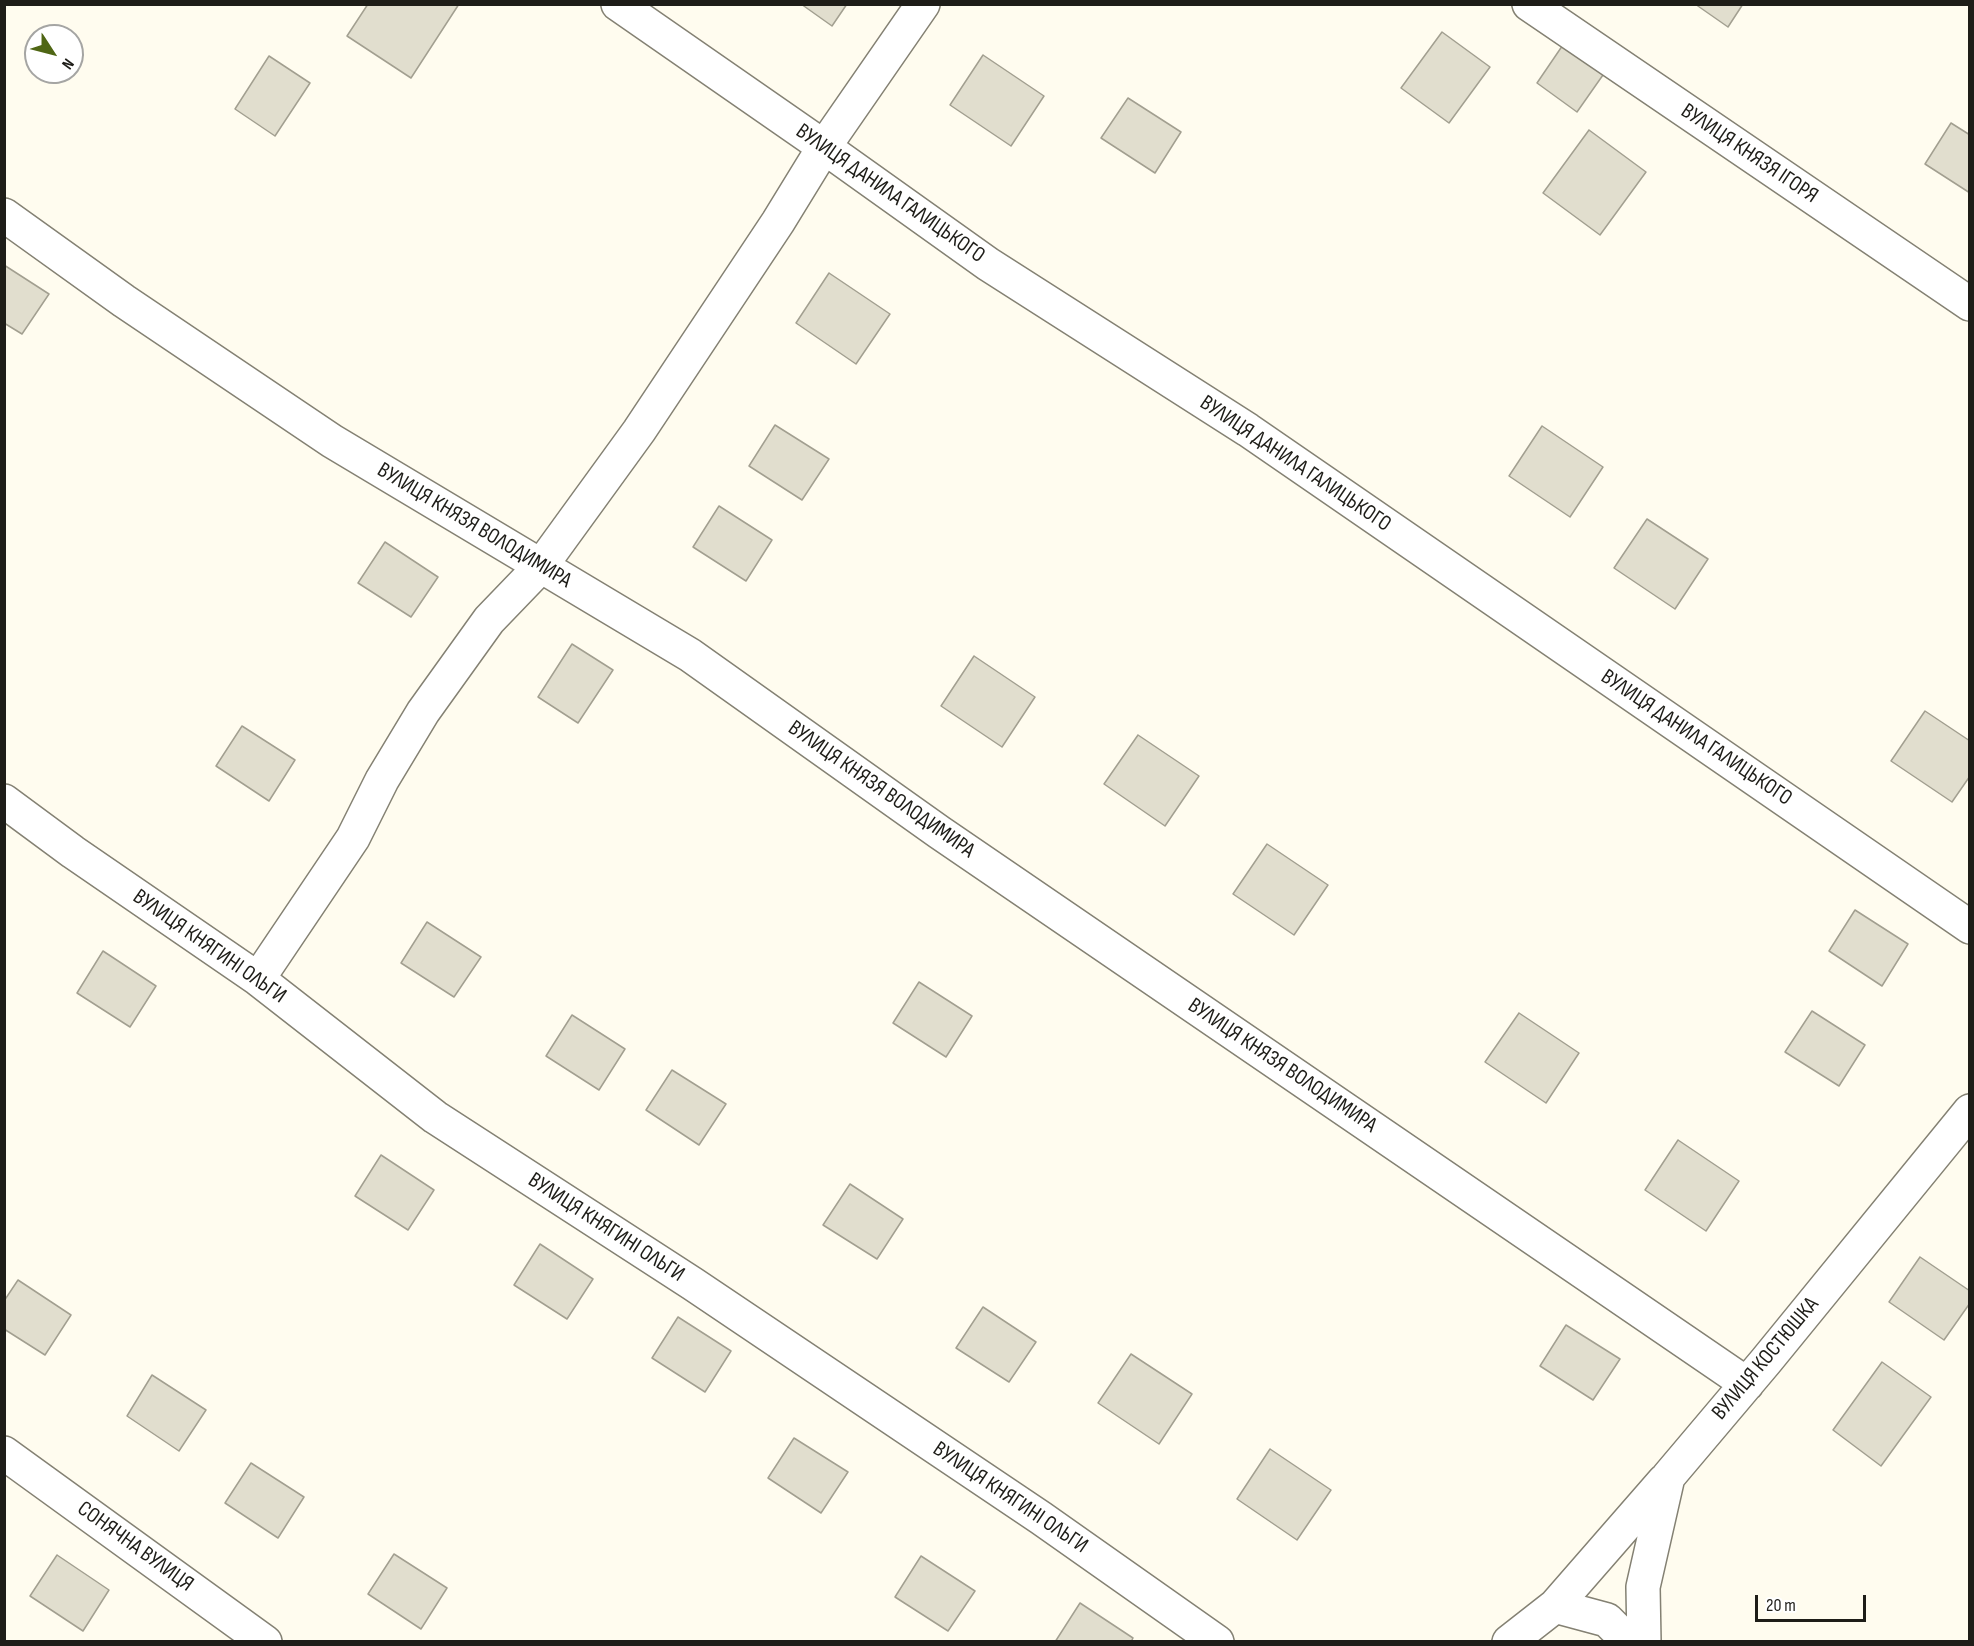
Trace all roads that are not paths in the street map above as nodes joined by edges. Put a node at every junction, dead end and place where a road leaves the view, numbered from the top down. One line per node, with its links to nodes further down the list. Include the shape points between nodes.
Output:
1 (618, 4): 4 (street, ВУЛИЦЯ ДАНИЛА ГАЛИЦЬКОГО)
2 (922, 4): 4 (street)
3 (1529, 4): 6 (street, ВУЛИЦЯ КНЯЗЯ ІГОРЯ)
4 (824, 147): 7 (street, via 639,431); 9 (street, ВУЛИЦЯ ДАНИЛА ГАЛИЦЬКОГО, via 988,264 1248,430)
5 (4, 216): 7 (street, ВУЛИЦЯ КНЯЗЯ ВОЛОДИМИРА, via 332,441)
6 (1970, 304)
7 (541, 566): 10 (street, via 489,620 423,712 353,838); 12 (street, ВУЛИЦЯ КНЯЗЯ ВОЛОДИМИРА, via 690,655 939,832)
8 (4, 801): 10 (street, ВУЛИЦЯ КНЯГИНІ ОЛЬГИ)
9 (1970, 927)
10 (258, 979): 17 (street, ВУЛИЦЯ КНЯГИНІ ОЛЬГИ, via 435,1116 855,1392)
11 (1970, 1111): 12 (street, ВУЛИЦЯ КОСТЮШКА)
12 (1747, 1384): 14 (street, ВУЛИЦЯ КОСТЮШКА)
13 (4, 1453): 16 (street, СОНЯЧНА ВУЛИЦЯ)
14 (1668, 1477): 15 (street); 20 (street, ВУЛИЦЯ КОСТЮШКА, via 1643,1587)
15 (1555, 1606): 18 (street); 19 (street, via 1607,1620)
16 (265, 1641)
17 (1217, 1641)
18 (1509, 1641)
19 (1629, 1641)
20 (1644, 1641)

